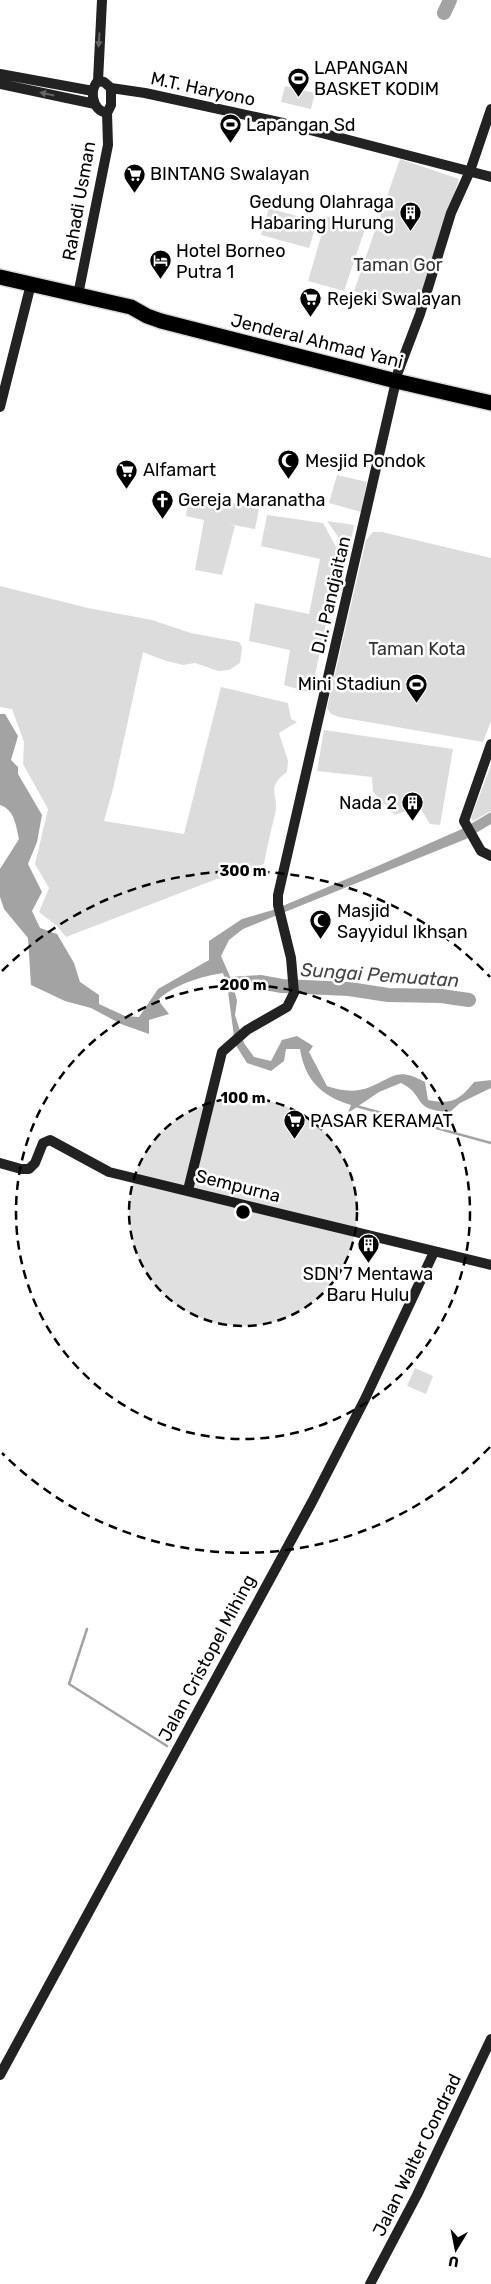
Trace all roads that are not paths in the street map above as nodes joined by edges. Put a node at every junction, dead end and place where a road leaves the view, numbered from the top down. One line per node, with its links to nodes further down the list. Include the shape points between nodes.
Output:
1 (102, 0): 3 (street, one-way to 3)
2 (0, 74): 6 (street)
3 (98, 81): 5 (street, M.T. Haryono); 6 (street)
4 (0, 84): 7 (street, one-way to 4)
5 (111, 88): 9 (street, Rahadi Usman, via 111,105); 10 (street, M.T. Haryono, via 283,123)
6 (93, 91): 7 (street)
7 (95, 104): 9 (street, via 100,111)
8 (491, 109): 10 (street, D.I. Pandjaitan)
9 (107, 113): 14 (street, Rahadi Usman, via 108,145)
10 (470, 171): 11 (street, M.T. Haryono); 15 (street, D.I. Pandjaitan, via 449,219)
11 (491, 177)
12 (0, 277): 13 (highway, Jenderal Ahmad Yani)
13 (31, 284): 14 (highway, Jenderal Ahmad Yani); 18 (street)
14 (78, 295): 15 (highway, Jenderal Ahmad Yani, via 138,309 150,307)
15 (397, 377): 16 (highway, Jenderal Ahmad Yani); 17 (highway, Jenderal Ahmad Yani); 22 (street, D.I. Pandjaitan, via 278,905 294,993 287,1007 247,1030 222,1052)
16 (491, 393)
17 (491, 403)
18 (0, 407)
19 (491, 744): 20 (street, via 464,818 473,840)
20 (491, 856)
21 (0, 1163): 22 (street, Sempurna, via 29,1169 43,1143 50,1140 101,1169)
22 (188, 1190): 23 (street, Sempurna)
23 (434, 1252): 24 (street, Sempurna); 26 (street, Jalan Cristopel Mihing, via 312,1502)
24 (491, 1265)
25 (491, 2039): 27 (street, Jalan Walter Condrad, via 417,2195)
26 (0, 2075)
27 (370, 2284)

